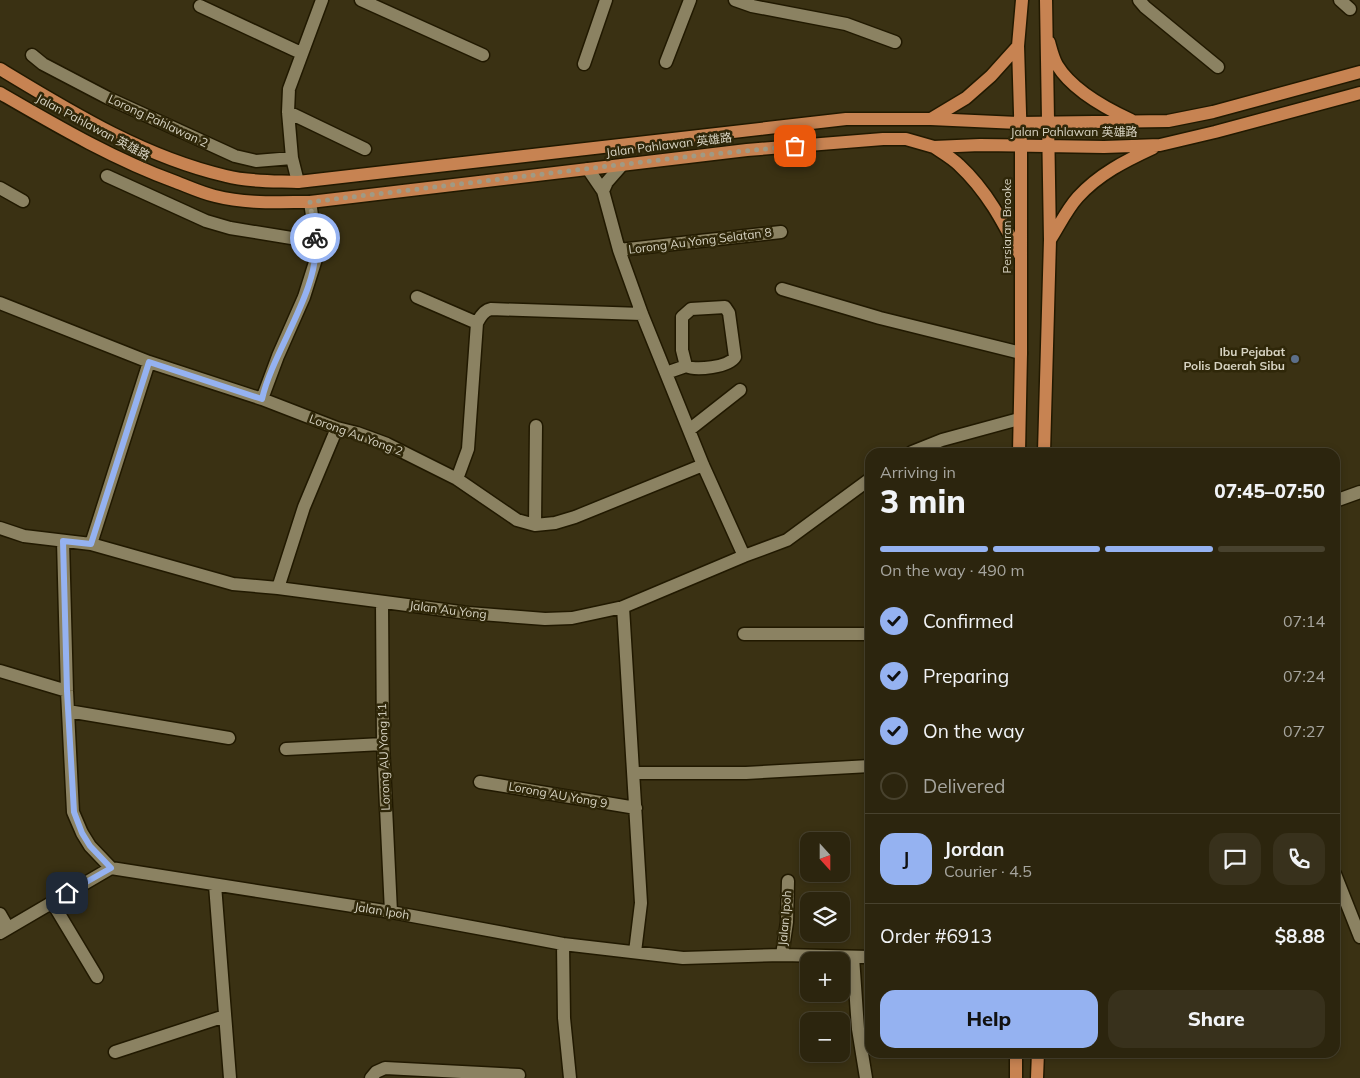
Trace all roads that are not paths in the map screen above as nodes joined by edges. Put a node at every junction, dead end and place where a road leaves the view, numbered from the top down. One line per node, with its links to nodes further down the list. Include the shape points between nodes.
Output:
1 (322, 0): 16 (street)
2 (361, 0): 18 (street)
3 (606, 0): 20 (street)
4 (690, 0): 19 (street)
5 (735, 0): 10 (street)
6 (1022, 0): 15 (main road, Persiaran Brooke)
7 (1046, 0): 13 (main road)
8 (1139, 0): 21 (street)
9 (1340, 0): 12 (street)
10 (754, 3): 14 (street, via 846,24)
11 (200, 6): 16 (street)
12 (1350, 10)
13 (1045, 33): 28 (main road, via 1057,64 1068,78 1103,106); 30 (main road)
14 (895, 42)
15 (1018, 46): 27 (main road, via 966,98); 29 (main road, Persiaran Brooke)
16 (301, 53): 26 (street, via 289,89)
17 (32, 55): 36 (street, Lorong Pahlawan 2, via 108,98 235,156 256,162)
18 (483, 56)
19 (666, 62)
20 (584, 64)
21 (1218, 67)
22 (0, 70): 40 (main road, Jalan Pahlawan 英雄路, via 145,150 174,161 227,177)
23 (1360, 72): 28 (main road, Jalan Pahlawan 英雄路, via 1213,112 1168,121)
24 (0, 92): 44 (main road, Jalan Pahlawan 英雄路, via 115,157 214,196 253,202)
25 (1360, 93): 31 (main road, Jalan Pahlawan 英雄路)
26 (288, 112): 35 (street); 36 (street)
27 (931, 118): 29 (main road, Jalan Pahlawan 英雄路); 40 (main road, Jalan Pahlawan 英雄路, via 846,119)
28 (1135, 122): 30 (main road, Jalan Pahlawan 英雄路)
29 (1020, 123): 30 (main road, Jalan Pahlawan 英雄路); 32 (main road, Persiaran Brooke)
30 (1047, 123): 34 (main road)
31 (1160, 144): 34 (main road, Jalan Pahlawan 英雄路); 46 (main road, via 1100,176 1077,198)
32 (1021, 146): 33 (main road, Jalan Pahlawan 英雄路); 34 (main road, Jalan Pahlawan 英雄路); 49 (main road, Persiaran Brooke)
33 (934, 147): 37 (main road, Jalan Pahlawan 英雄路, via 906,139 883,139 747,150); 49 (main road, via 958,164 980,186 998,212)
34 (1048, 147): 46 (main road)
35 (365, 149)
36 (292, 158): 40 (street)
37 (622, 165): 38 (main road, Jalan Pahlawan 英雄路); 42 (street)
38 (588, 169): 42 (street); 44 (main road, Jalan Pahlawan 英雄路)
39 (107, 176): 47 (street, via 230,228)
40 (298, 182)
41 (0, 188): 43 (street)
42 (603, 191): 48 (street)
43 (23, 201)
44 (310, 202): 47 (street)
45 (782, 232): 48 (street, Lorong Au Yong Selatan 8)
46 (1050, 240): 67 (main road)
47 (316, 242): 60 (street, via 316,259 304,297)
48 (620, 250): 53 (street)
49 (1021, 257): 55 (main road, Persiaran Brooke)
50 (782, 289): 55 (street, via 880,318)
51 (417, 297): 54 (street)
52 (0, 303): 56 (street, Lorong Au Yong 2)
53 (642, 314): 54 (street, via 491,309); 58 (street)
54 (477, 323): 69 (street, via 468,449)
55 (1021, 353): 61 (main road, Persiaran Brooke)
56 (149, 362): 60 (street, Lorong Au Yong 2); 76 (street)
57 (686, 366): 57 (street, via 682,350 682,317 691,310 725,307 729,314 733,360 694,369); 58 (street)
58 (666, 373): 64 (street)
59 (740, 390): 64 (street)
60 (262, 399): 63 (street, Lorong Au Yong 2)
61 (1019, 419): 65 (street); 66 (main road, Persiaran Brooke)
62 (536, 426): 73 (street)
63 (337, 428): 69 (street, Lorong Au Yong 2, via 387,444); 78 (street, via 304,508)
64 (689, 430): 68 (street)
65 (924, 448)
66 (1019, 448)
67 (1044, 448)
68 (703, 466): 73 (street, Lorong Au Yong 2, via 575,517); 77 (street)
69 (457, 479): 73 (street, Lorong Au Yong 2, via 517,520)
70 (865, 483): 77 (street, Jalan Au Yong, via 787,540)
71 (1360, 492): 72 (street)
72 (1340, 499)
73 (535, 525)
74 (0, 528): 75 (street, Jalan Au Yong, via 24,536)
75 (63, 541): 76 (street, Jalan Au Yong); 84 (street)
76 (91, 544): 78 (street, Jalan Au Yong, via 233,584)
77 (744, 556): 80 (street, Jalan Au Yong)
78 (278, 588): 79 (street, Jalan Au Yong)
79 (382, 602): 80 (street, Jalan Au Yong, via 545,619 572,618); 87 (street, Lorong AU Yong 11)
80 (623, 606): 90 (street)
81 (744, 634): 82 (street)
82 (865, 634)
83 (0, 671): 84 (street)
84 (67, 691): 85 (street)
85 (68, 710): 86 (street); 93 (street, via 74,812 90,846)
86 (229, 738)
87 (383, 744): 88 (street); 98 (street, Lorong AU Yong 11)
88 (286, 749)
89 (865, 766): 90 (street, via 746,773)
90 (634, 773): 92 (street)
91 (480, 782): 92 (street, Lorong AU Yong 9)
92 (636, 808): 103 (street, via 641,904)
93 (111, 868): 95 (street, Jalan Ipoh); 97 (street)
94 (788, 881): 104 (street, Jalan Ipoh)
95 (216, 885): 98 (street, Jalan Ipoh); 108 (street)
96 (1340, 887): 101 (street)
97 (52, 902): 100 (street); 107 (street)
98 (391, 912): 102 (street, Jalan Ipoh)
99 (0, 914): 100 (street)
100 (4, 930)
101 (1360, 937)
102 (563, 944): 103 (street, Jalan Ipoh); 115 (street, via 564,1018)
103 (635, 952): 104 (street, Jalan Ipoh, via 683,958)
104 (782, 956): 105 (street, Jalan Ipoh)
105 (853, 957): 106 (street, Jalan Ipoh); 116 (street, via 858,1029)
106 (865, 957)
107 (97, 977)
108 (225, 1016): 109 (street); 113 (street)
109 (115, 1052)
110 (1016, 1058): 117 (main road)
111 (1038, 1058): 118 (main road)
112 (519, 1075): 114 (street, via 384,1068)
113 (230, 1078)
114 (371, 1078)
115 (570, 1078)
116 (866, 1078)
117 (1016, 1078)
118 (1038, 1078)

